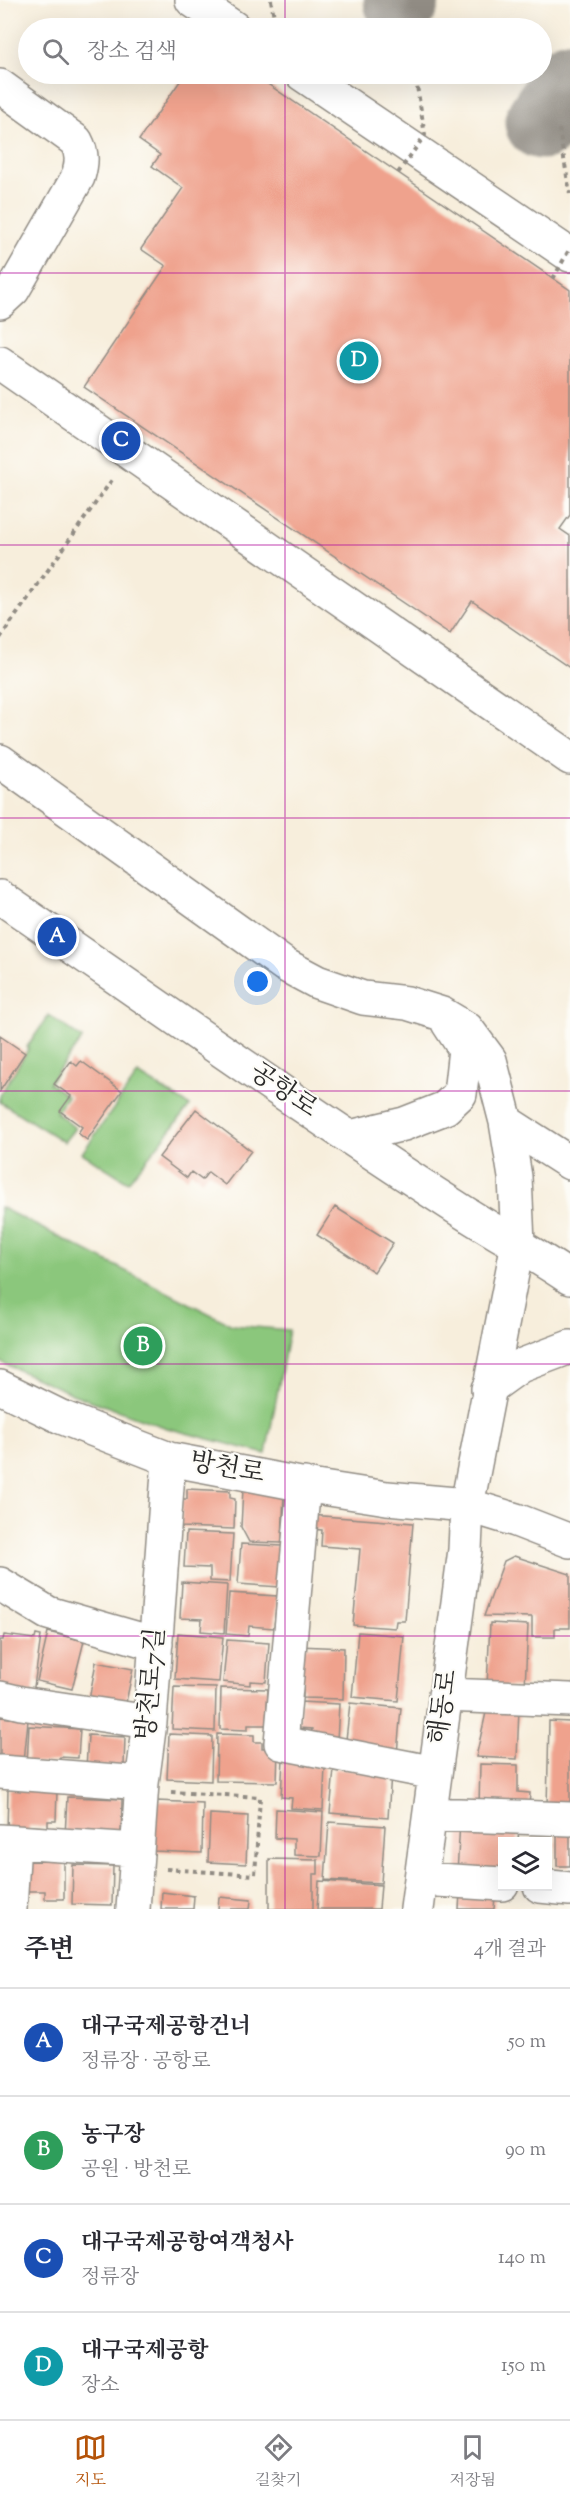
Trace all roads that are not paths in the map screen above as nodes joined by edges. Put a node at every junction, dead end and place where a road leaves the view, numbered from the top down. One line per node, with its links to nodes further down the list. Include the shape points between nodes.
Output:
1 (192, 0): 2 (street)
2 (219, 18)
3 (315, 84): 5 (street)
4 (0, 87): 6 (street, via 76,141 82,162 78,177 13,290)
5 (561, 267)
6 (0, 302)
7 (0, 363): 8 (street)
8 (570, 758)
9 (0, 761): 11 (street, 해동로, via 285,964 363,998 407,1003)
10 (0, 897): 13 (street, 공항로)
11 (442, 1014): 12 (street, 해동로, via 467,1029 490,1060); 13 (street, via 465,1049 460,1094 446,1108 404,1124)
12 (506, 1122): 14 (street); 15 (street, 해동로, via 515,1177)
13 (350, 1137): 15 (street, 공항로, via 456,1208)
14 (570, 1163)
15 (518, 1243): 16 (street, 공항로); 19 (street, 해동로)
16 (570, 1278)
17 (570, 1347): 19 (street, via 520,1366)
18 (0, 1388): 20 (street, 방천로, via 61,1418)
19 (488, 1389): 22 (street, 해동로)
20 (170, 1459): 21 (street, 방천로); 25 (street, 방천로7길)
21 (304, 1484): 22 (street, 방천로, via 387,1498); 31 (street, via 281,1743)
22 (468, 1505): 23 (street); 26 (street, 해동로)
23 (570, 1541)
24 (0, 1584): 25 (street, via 48,1613)
25 (156, 1644): 29 (street, 방천로7길)
26 (446, 1695): 28 (street); 31 (street, 해동로)
27 (0, 1698): 29 (street)
28 (570, 1700)
29 (150, 1722): 32 (street, 방천로7길)
30 (0, 1772): 32 (street)
31 (435, 1773): 33 (street, 해동로)
32 (142, 1787): 36 (street, 방천로7길)
33 (430, 1814): 34 (street); 40 (street, 해동로)
34 (570, 1819)
35 (7, 1841): 36 (street); 41 (street)
36 (136, 1858): 42 (street, 방천로7길)
37 (498, 1884): 40 (street)
38 (552, 1887): 39 (street)
39 (570, 1888)
40 (419, 1894)
41 (10, 1909)
42 (133, 1909)

